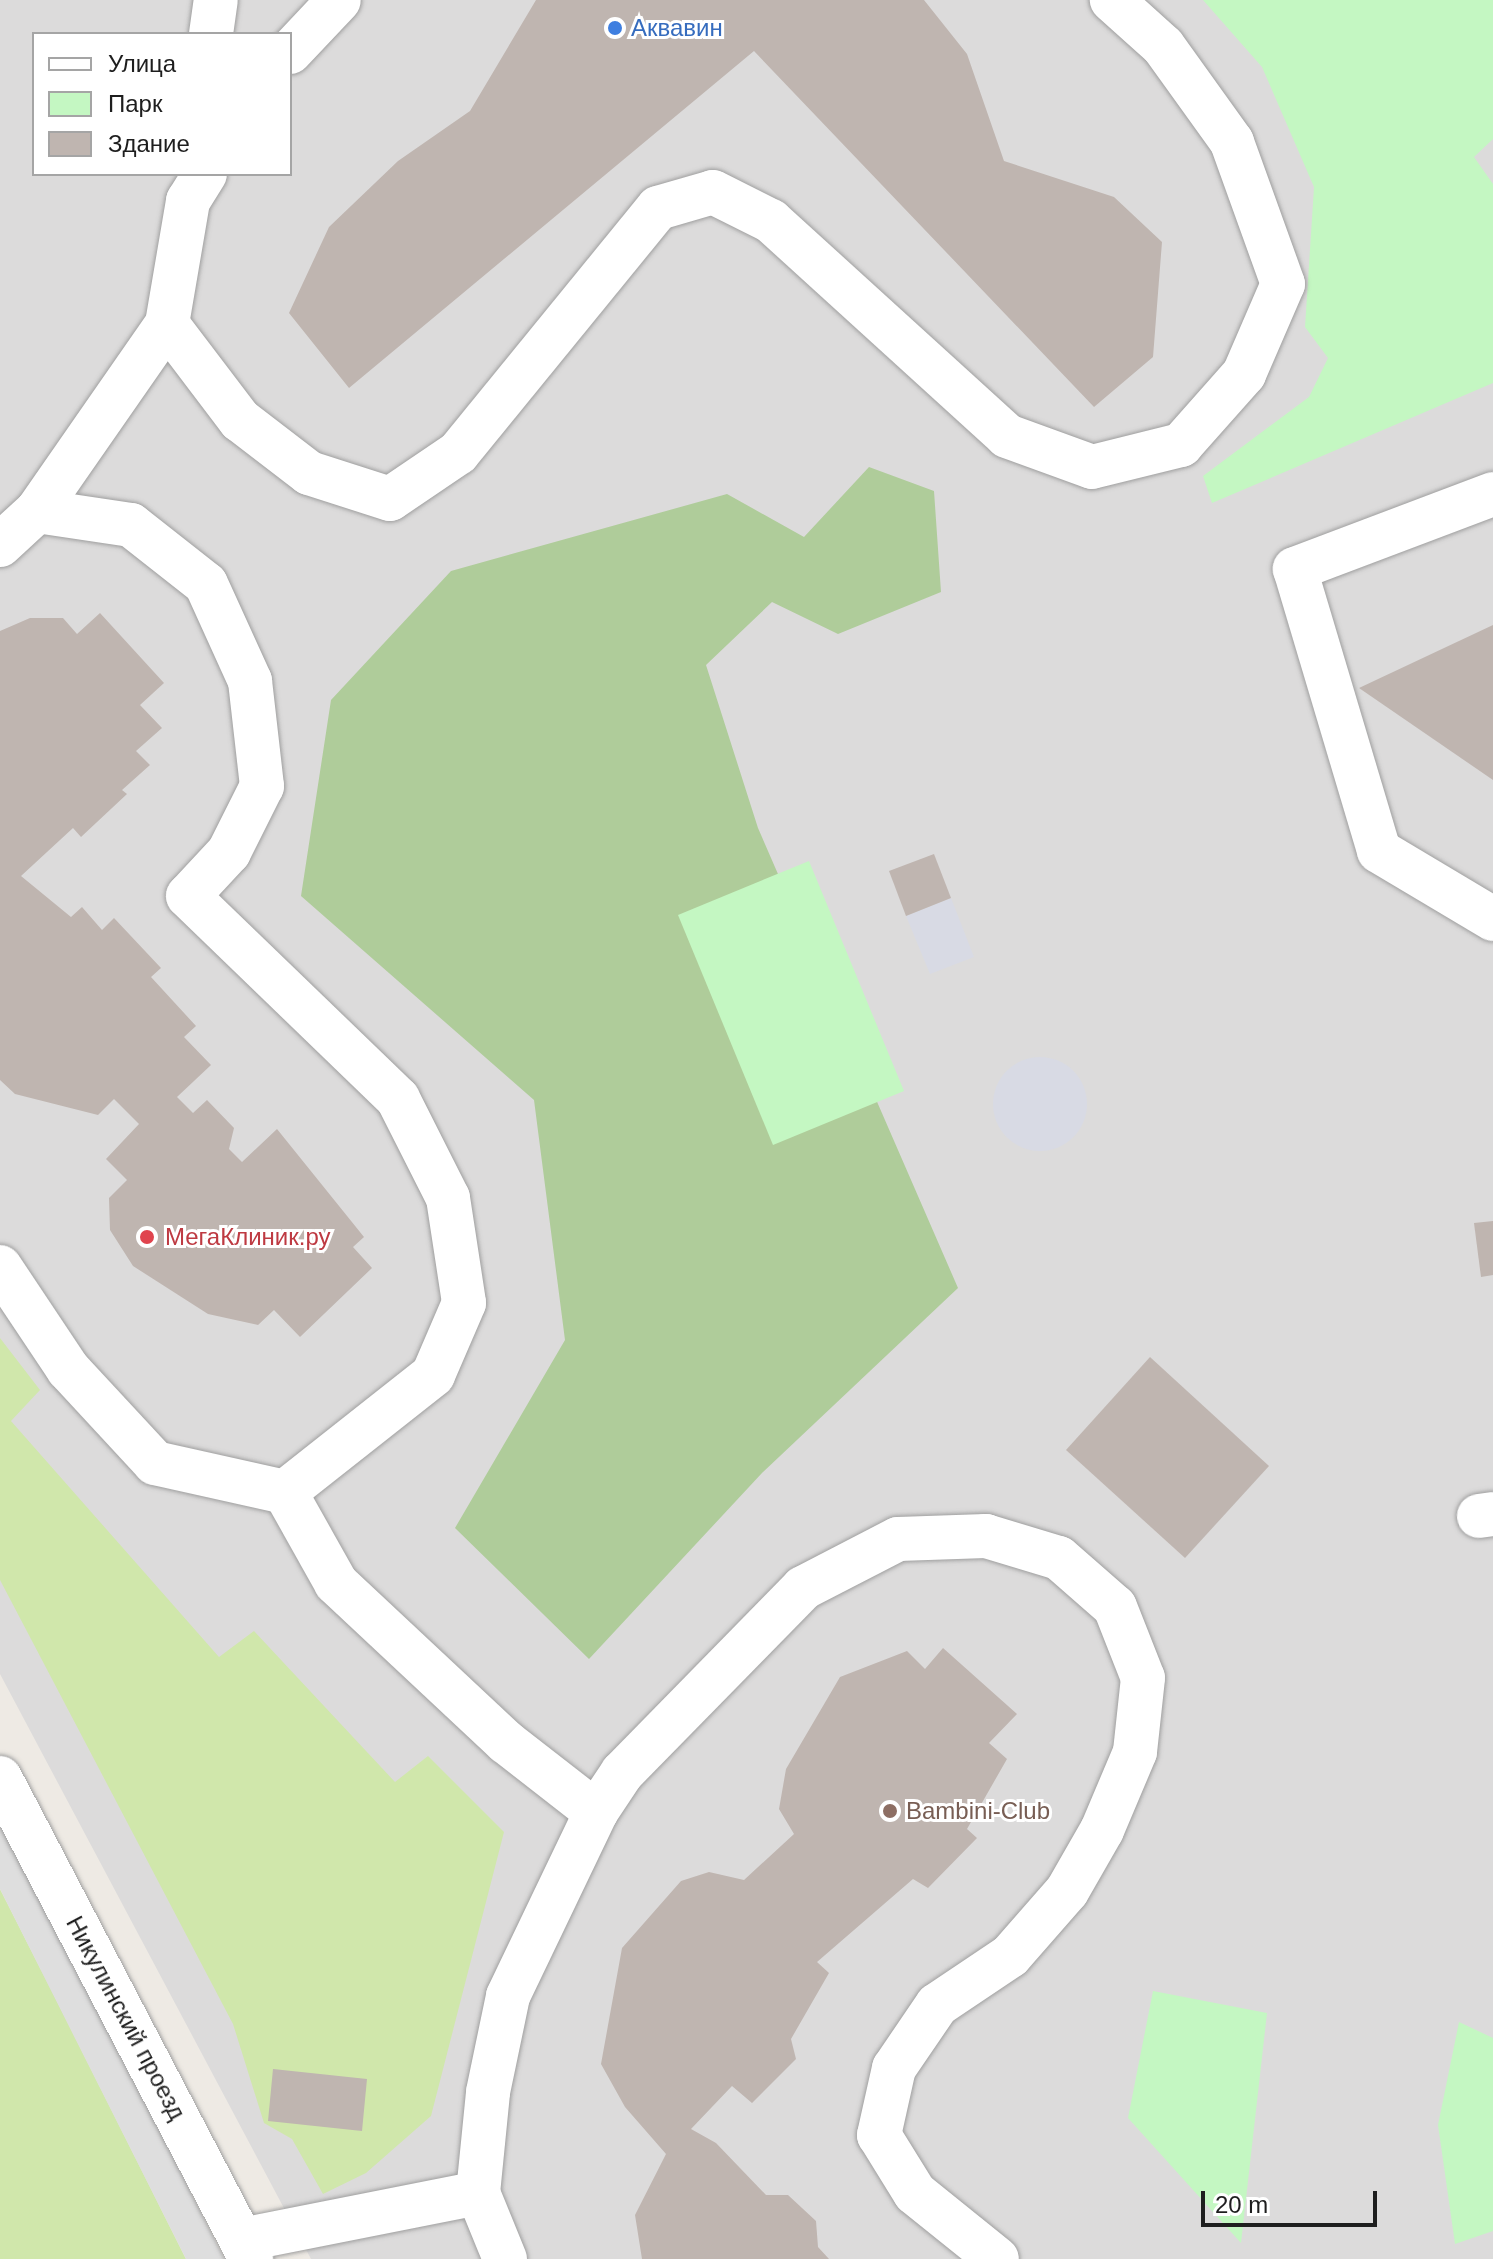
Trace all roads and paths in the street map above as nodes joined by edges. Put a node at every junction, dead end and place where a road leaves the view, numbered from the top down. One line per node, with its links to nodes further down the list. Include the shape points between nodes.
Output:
1 (216, 0): 4 (street)
2 (339, 0): 5 (street)
3 (1112, 0): 7 (street, via 1163,46 1232,142 1283,284 1244,374 1181,445 1092,467 1007,436 771,221 713,192 658,208 458,453 390,499 309,473 240,420)
4 (211, 32)
5 (292, 50)
6 (195, 183): 7 (street)
7 (167, 324): 9 (street)
8 (1493, 494): 11 (street, via 1295,569 1379,851)
9 (37, 511): 10 (street); 13 (street, via 131,525 206,584 250,681 262,786 229,852 188,896 398,1099 448,1198 464,1303 433,1375)
10 (0, 545)
11 (1493, 919)
12 (0, 1267): 13 (street, via 68,1369 155,1463)
13 (285, 1492): 15 (street, via 336,1583 506,1742)
14 (0, 1778): 17 (street, Никулинский проезд)
15 (596, 1812): 16 (street, via 508,1996); 19 (street, via 622,1773 803,1588 898,1539 986,1536 1059,1558 1115,1607 1143,1678 1135,1752 1102,1830 1067,1891 1010,1956 937,2005 894,2068 879,2135 915,2193)
16 (478, 2193): 17 (street); 18 (street)
17 (246, 2250)
18 (505, 2259)
19 (997, 2259)

